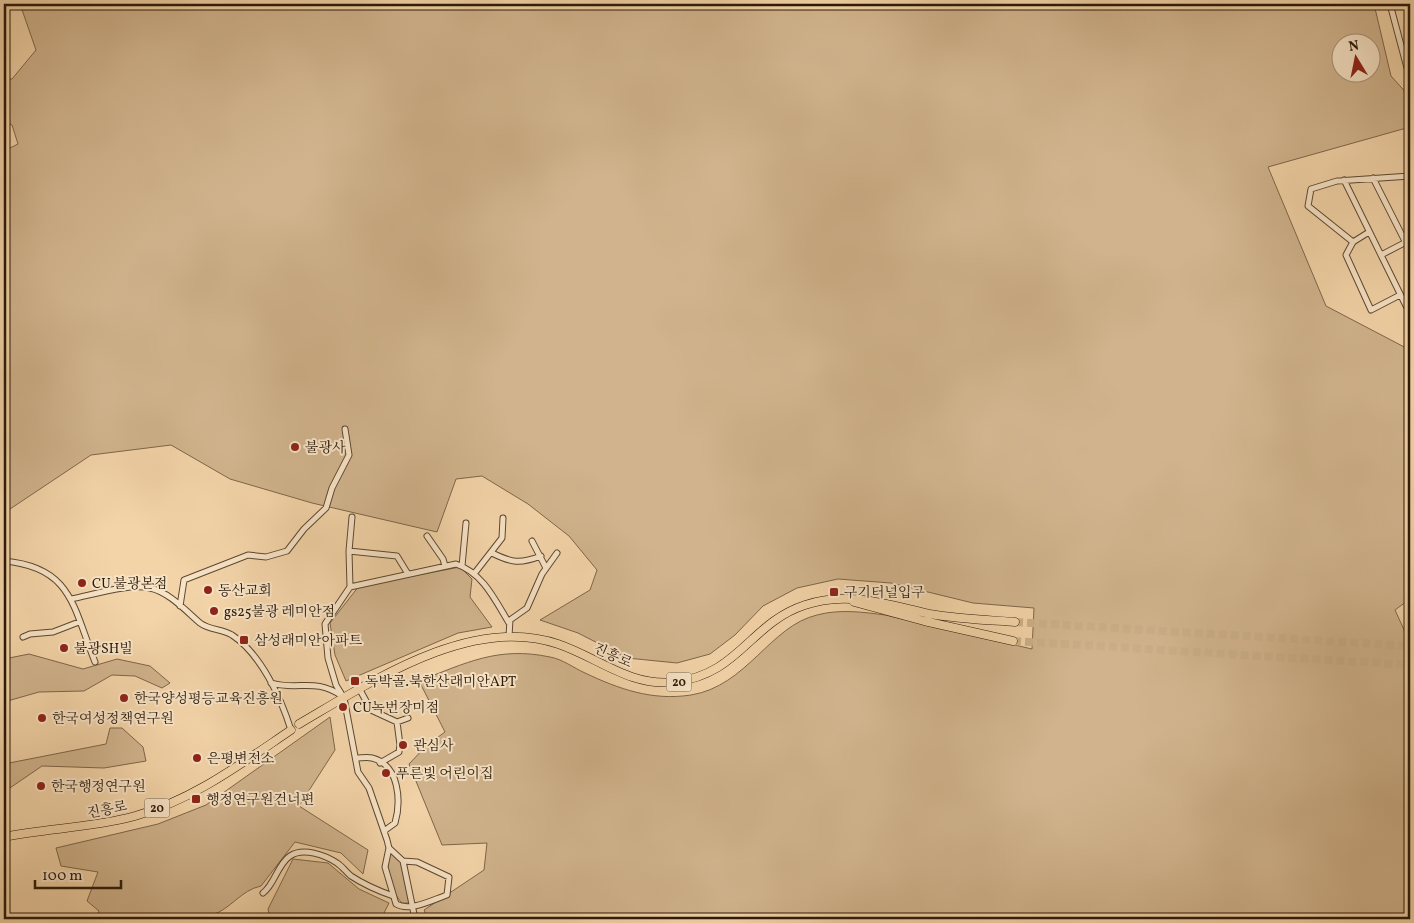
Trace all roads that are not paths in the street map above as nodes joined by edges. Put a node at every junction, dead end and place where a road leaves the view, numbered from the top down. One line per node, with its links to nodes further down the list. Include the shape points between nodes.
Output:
1 (1390, 4): 2 (street)
2 (1410, 79)
3 (1408, 176): 4 (street); 6 (street)
4 (1373, 178): 5 (street); 8 (street)
5 (1344, 180): 7 (street); 9 (street, via 1311,189 1308,206)
6 (1410, 184)
7 (1369, 232): 9 (street); 11 (street)
8 (1408, 241): 10 (street); 11 (street)
9 (1353, 242): 12 (street, via 1346,255 1372,310)
10 (1410, 251)
11 (1381, 256): 12 (street)
12 (1400, 295): 13 (street)
13 (1410, 314)
14 (345, 430): 33 (street, via 349,454 326,508 287,551 266,557 248,555 184,580)
15 (352, 517): 20 (street)
16 (503, 518): 21 (street, via 502,538)
17 (466, 523): 26 (street)
18 (427, 536): 25 (street)
19 (532, 541): 23 (street)
20 (349, 551): 28 (street, via 398,556); 30 (street)
21 (492, 553): 23 (street, via 523,563); 29 (street)
22 (557, 553): 27 (street)
23 (541, 556): 27 (street)
24 (4, 560): 31 (street, via 32,564 52,574)
25 (445, 566): 26 (street); 28 (street)
26 (462, 566): 29 (street)
27 (546, 568): 36 (street, via 527,608)
28 (408, 574): 30 (street)
29 (474, 574): 36 (street, via 490,590)
30 (350, 587): 43 (street, via 326,624 328,658 336,685)
31 (71, 599): 33 (street, 진흥로, via 130,588 151,588); 34 (street)
32 (845, 599): 35 (main road, 진흥로 / 20, via 872,599 961,619); 37 (main road, 진흥로 / 20, via 820,601 784,613 720,667 702,676 675,682 640,680 615,672 557,644); 39 (main road, 진흥로 / 20, via 924,622)
33 (180, 606): 41 (street, 진흥로, via 202,625 230,633 243,643)
34 (80, 622): 38 (street); 40 (street)
35 (1015, 622)
36 (509, 623): 37 (street)
37 (509, 636): 42 (main road, 진흥로 / 20, via 484,639 440,652)
38 (23, 638)
39 (1013, 641)
40 (95, 662)
41 (271, 683): 43 (street, via 320,685); 47 (street, 진흥로)
42 (360, 690): 43 (main road, 진흥로 / 20); 45 (street, via 371,710)
43 (344, 698): 46 (main road, 진흥로 / 20); 48 (street)
44 (408, 718): 45 (street)
45 (397, 722): 49 (street, via 399,752)
46 (299, 724)
47 (291, 730): 51 (main road, 진흥로 / 20, via 203,789 136,816)
48 (356, 758): 49 (street, via 373,758); 50 (street, via 358,772 369,788)
49 (380, 763): 50 (street, via 396,781 399,810 395,823)
50 (384, 831): 52 (street)
51 (4, 837)
52 (389, 848): 53 (street); 55 (street, via 385,867)
53 (403, 861): 56 (street); 56 (street, via 417,862 449,877 447,895)
54 (263, 893): 55 (street, via 290,855 302,852 322,855 338,863 350,876)
55 (393, 896): 56 (street, via 396,904)
56 (412, 907): 57 (street)
57 (415, 919)

